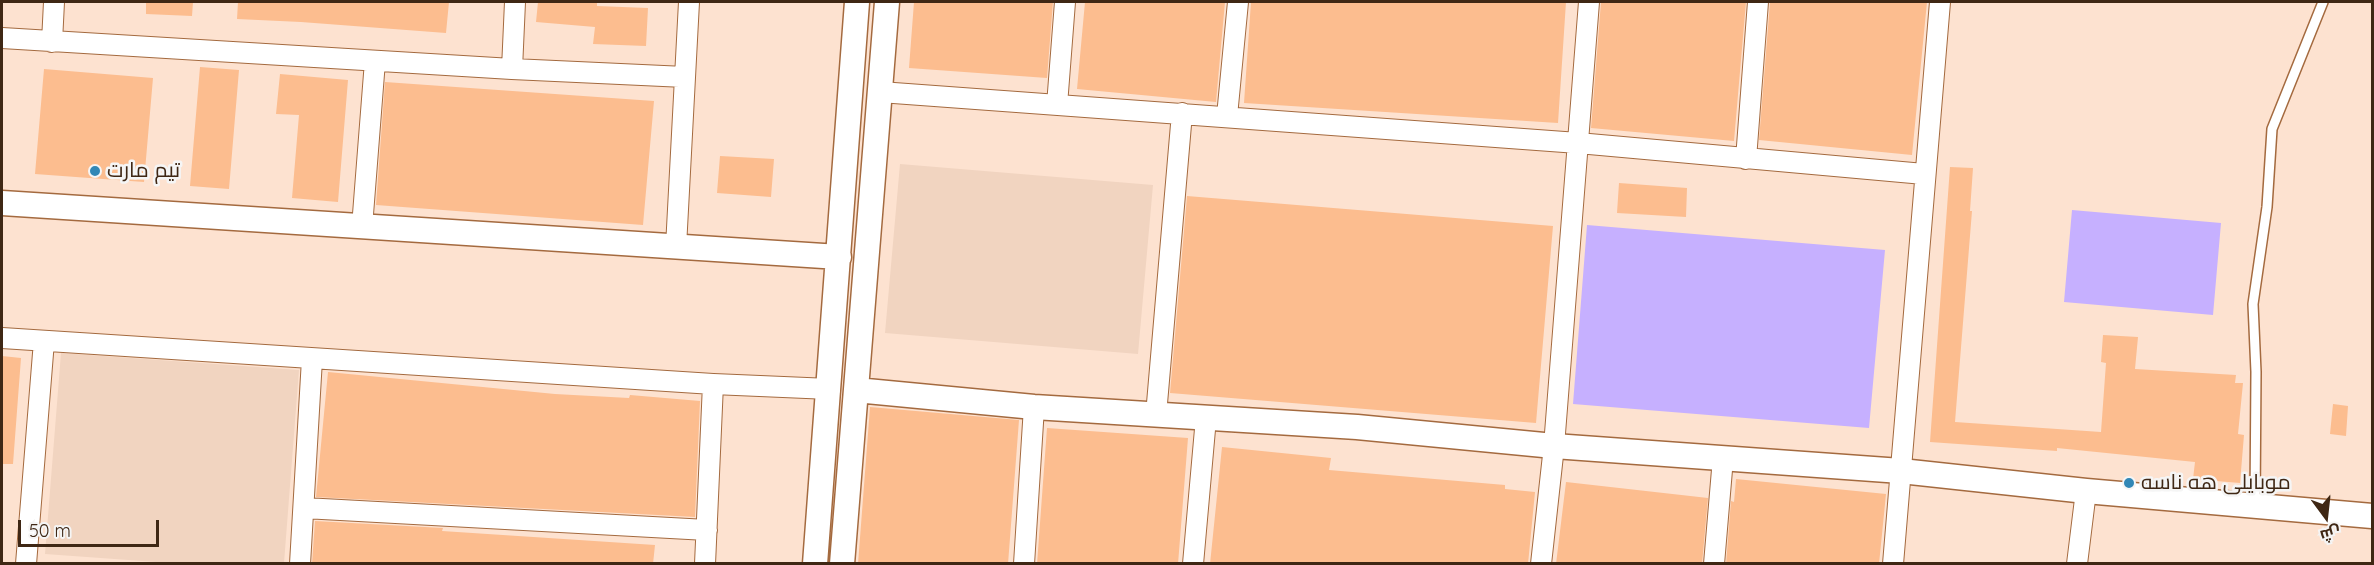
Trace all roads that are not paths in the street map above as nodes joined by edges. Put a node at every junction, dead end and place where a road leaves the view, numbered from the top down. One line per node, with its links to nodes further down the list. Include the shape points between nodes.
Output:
1 (54, 2): 13 (street)
2 (515, 2): 16 (street)
3 (689, 2): 17 (street)
4 (857, 2): 15 (street)
5 (887, 2): 18 (street)
6 (1065, 2): 19 (street)
7 (1238, 2): 21 (street)
8 (1589, 2): 22 (street)
9 (1758, 2): 23 (street)
10 (1940, 2): 24 (street)
11 (2323, 2): 42 (lane, via 2272,129 2267,207 2253,304)
12 (2, 38): 13 (street)
13 (52, 42): 14 (street)
14 (375, 61): 16 (street); 26 (street)
15 (853, 67): 18 (street); 28 (street)
16 (512, 69): 17 (street)
17 (685, 76): 27 (street)
18 (881, 80): 19 (street); 34 (street)
19 (1057, 105): 20 (street)
20 (1182, 113): 21 (street); 36 (street)
21 (1227, 116): 22 (street)
22 (1578, 143): 23 (street); 38 (street)
23 (1746, 159): 24 (street)
24 (1924, 174): 40 (street)
25 (2, 203): 26 (street)
26 (362, 227): 27 (street)
27 (676, 247): 28 (street)
28 (839, 257): 33 (street)
29 (2, 338): 30 (street)
30 (44, 341): 31 (street); 46 (street)
31 (312, 359): 32 (street); 43 (street)
32 (712, 384): 33 (street); 45 (street)
33 (830, 389): 49 (street)
34 (856, 390): 35 (street); 50 (street)
35 (1034, 407): 36 (street); 51 (street)
36 (1156, 415): 37 (street)
37 (1206, 418): 38 (street, via 1357,427); 52 (street)
38 (1554, 446): 39 (street); 53 (street)
39 (1723, 458): 40 (street); 54 (street)
40 (1901, 471): 41 (street); 55 (street)
41 (2086, 491): 42 (street); 56 (street)
42 (2254, 506): 44 (street)
43 (304, 508): 45 (street); 47 (street)
44 (2373, 516)
45 (706, 530): 48 (street)
46 (26, 564)
47 (300, 564)
48 (705, 564)
49 (815, 564)
50 (842, 564)
51 (1024, 564)
52 (1193, 564)
53 (1541, 564)
54 (1714, 564)
55 (1893, 564)
56 (2077, 564)

